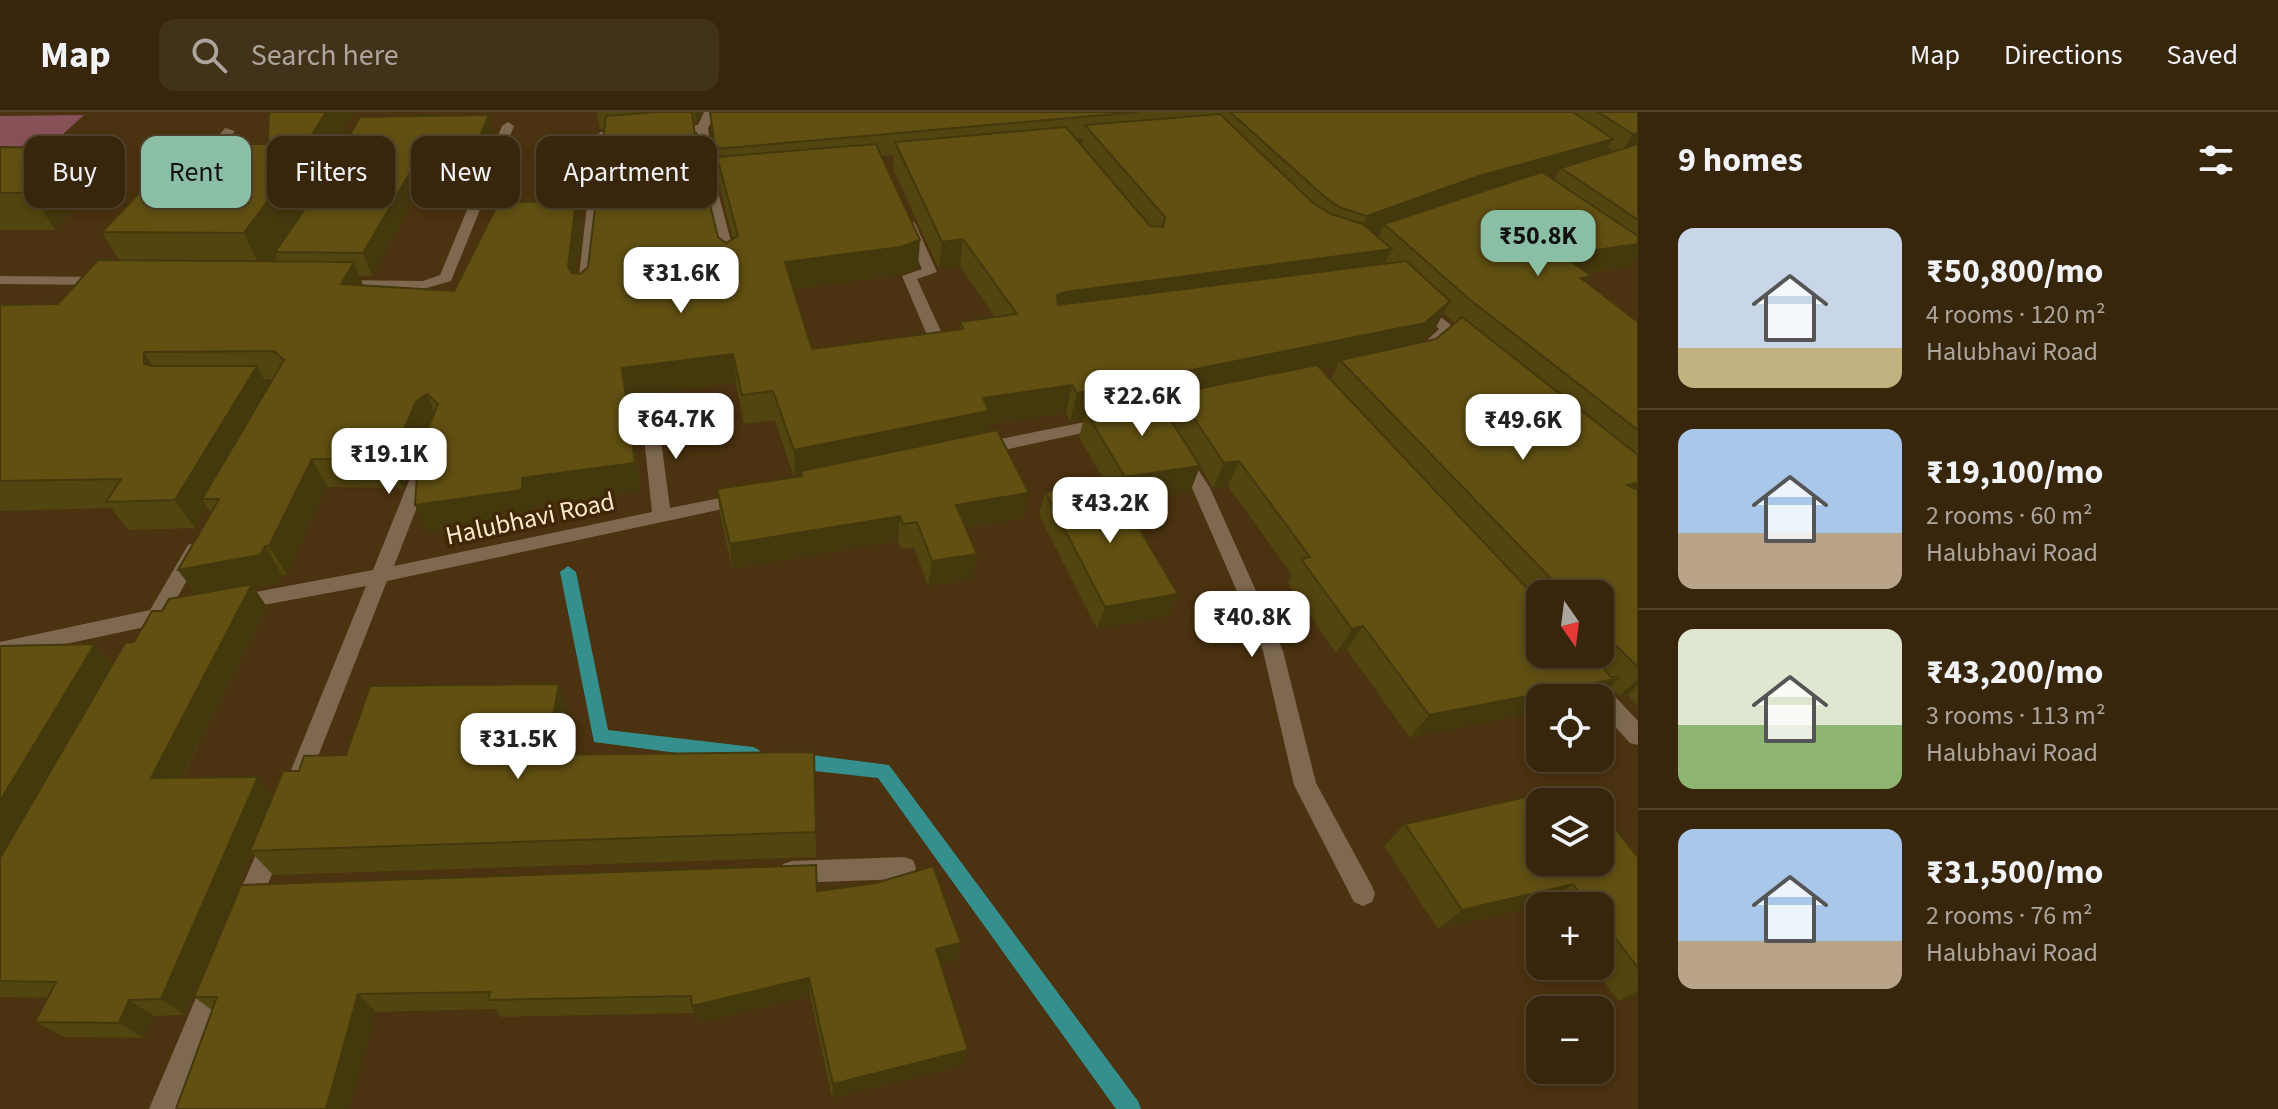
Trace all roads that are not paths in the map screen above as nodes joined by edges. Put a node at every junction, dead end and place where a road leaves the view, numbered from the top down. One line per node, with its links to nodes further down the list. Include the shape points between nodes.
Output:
1 (710, 112): 3 (street)
2 (508, 126): 14 (street, via 446,278 423,285)
3 (702, 128): 6 (street); 16 (street, via 601,136)
4 (229, 131): 5 (street)
5 (225, 136)
6 (703, 136)
7 (755, 175): 8 (street)
8 (717, 177)
9 (900, 205): 17 (street, via 930,272 909,276)
10 (716, 208): 11 (street)
11 (730, 264)
12 (115, 277): 13 (street)
13 (2, 282)
14 (316, 284)
15 (1405, 292): 18 (street, via 1454,334)
16 (584, 295)
17 (941, 349)
18 (1402, 361)
19 (649, 410): 25 (street)
20 (1123, 419): 23 (street)
21 (1169, 438): 39 (street, via 1201,488 1273,651 1305,785)
22 (432, 446): 27 (street)
23 (955, 455)
24 (757, 497): 25 (street, Halubhavi Road)
25 (662, 516): 27 (street, Halubhavi Road)
26 (203, 535): 30 (street)
27 (379, 576): 28 (street, Halubhavi Road); 38 (street)
28 (216, 605)
29 (186, 611): 30 (street)
30 (157, 616): 31 (street); 32 (street)
31 (141, 644)
32 (0, 650)
33 (1575, 668): 34 (street)
34 (1638, 736)
35 (904, 868): 36 (street)
36 (761, 873)
37 (285, 889): 38 (street)
38 (253, 890): 40 (street)
39 (1363, 894)
40 (235, 934)
41 (223, 963): 42 (street)
42 (163, 1109)

